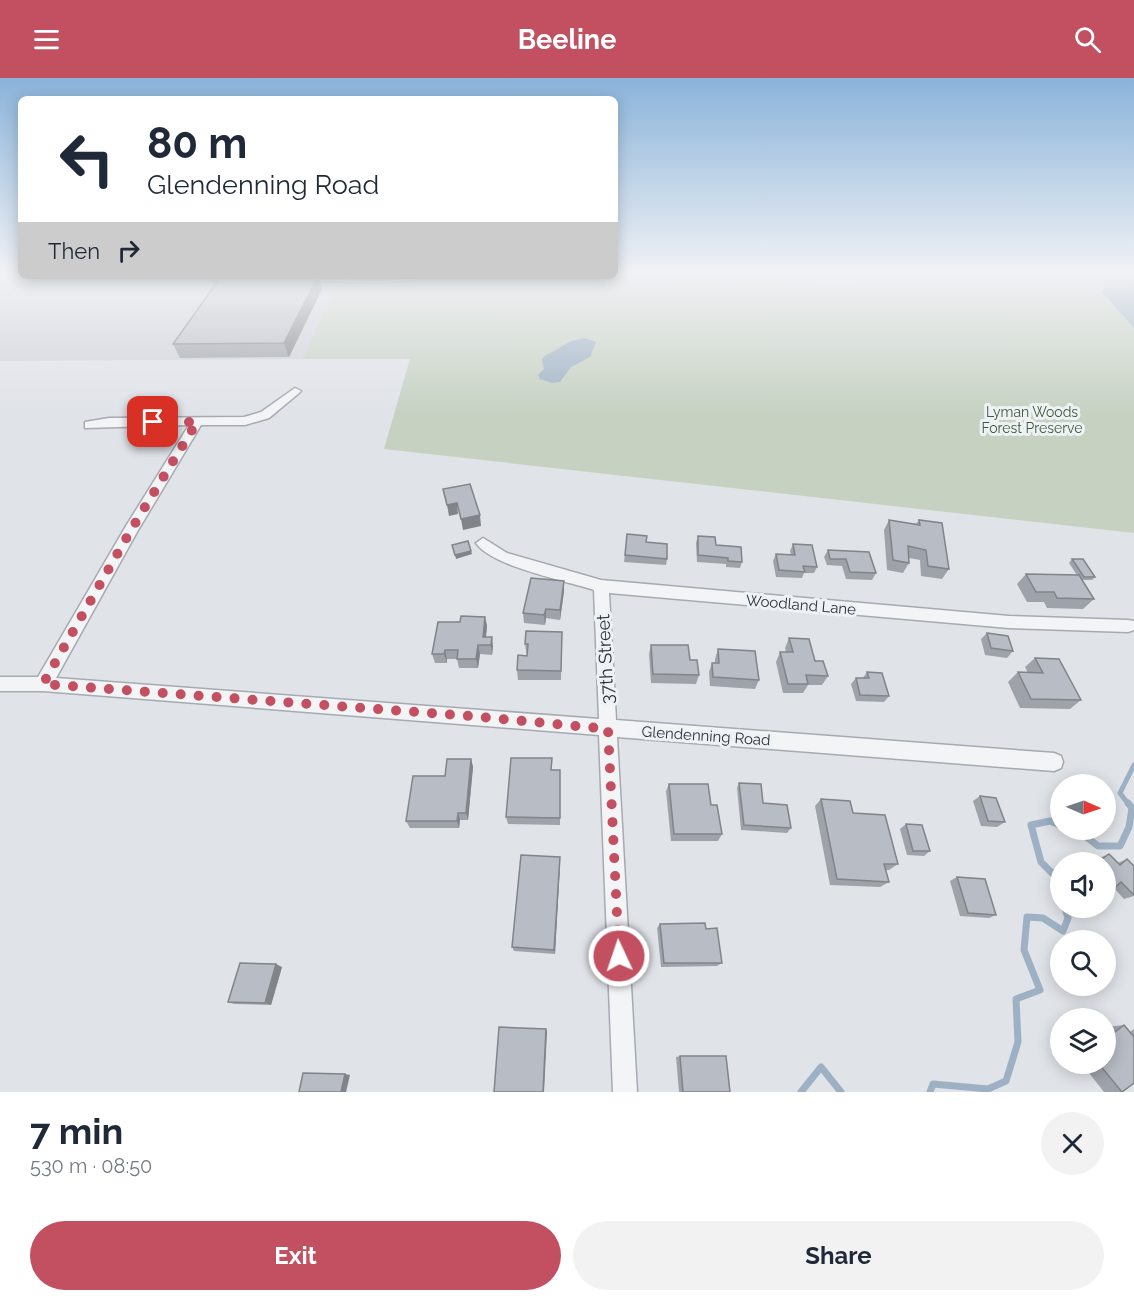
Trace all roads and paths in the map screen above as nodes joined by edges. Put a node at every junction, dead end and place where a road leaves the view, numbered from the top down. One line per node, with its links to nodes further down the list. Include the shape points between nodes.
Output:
1 (295, 391): 2 (street, via 256,418)
2 (197, 422): 3 (street); 8 (street)
3 (89, 425)
4 (483, 543): 5 (street, Woodland Lane, via 502,557)
5 (601, 586): 6 (street, Woodland Lane, via 1009,622); 9 (street, 37th Street)
6 (1128, 626)
7 (0, 684): 8 (street, Glendenning Road)
8 (43, 684): 9 (street, Glendenning Road)
9 (608, 729): 10 (street, Glendenning Road); 11 (street, 37th Street)
10 (1054, 762)
11 (625, 1092)

